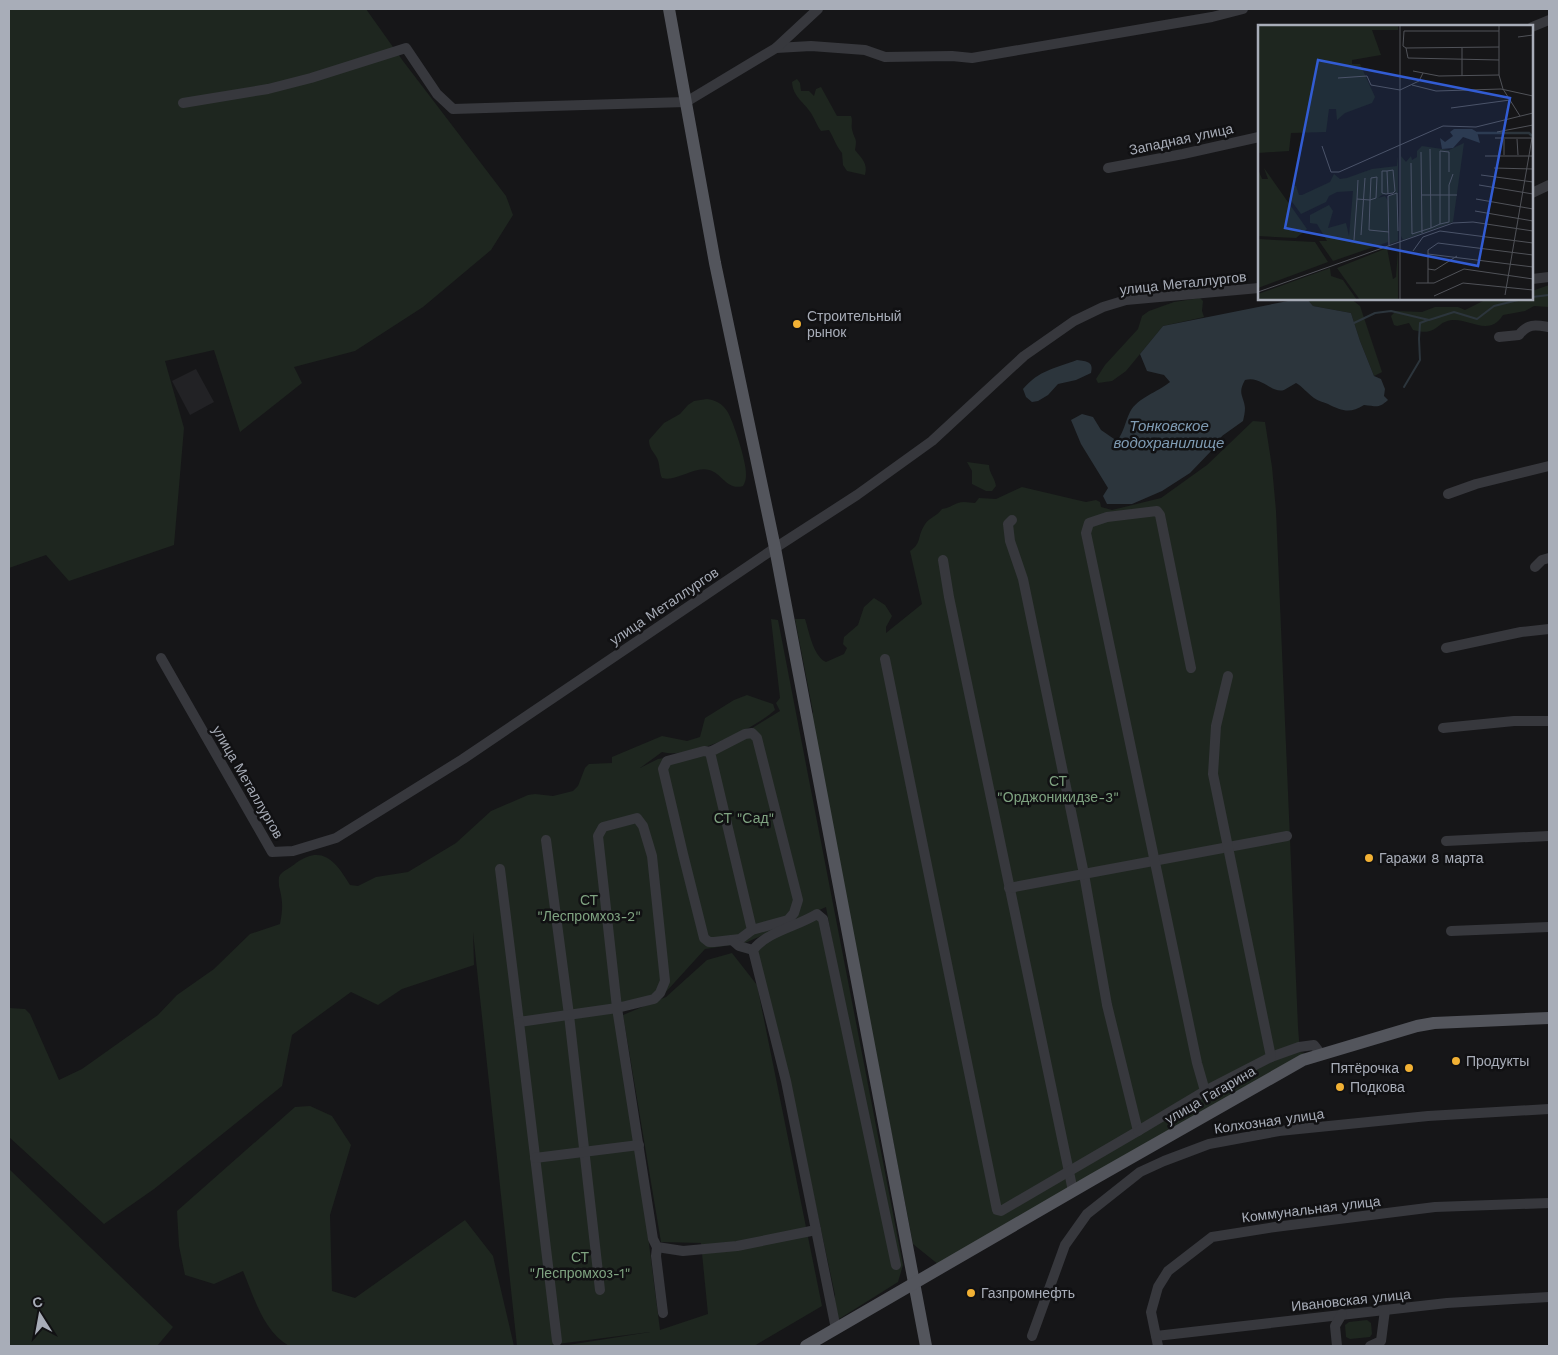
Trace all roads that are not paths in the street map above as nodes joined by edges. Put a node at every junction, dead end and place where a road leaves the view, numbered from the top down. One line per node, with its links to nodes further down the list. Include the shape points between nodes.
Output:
1 (669, 9): 7 (main road)
2 (818, 9): 6 (street)
3 (1242, 9): 6 (street, via 1212,17 972,58 885,57 864,50 811,46)
4 (1549, 20): 5 (street)
5 (1533, 27)
6 (776, 48): 7 (street)
7 (686, 102): 8 (street, via 453,109 437,94 406,48 268,89); 21 (main road, via 715,263)
8 (183, 103)
9 (1258, 136): 10 (street, Западная улица)
10 (1108, 168)
11 (1549, 185): 12 (street)
12 (1533, 193)
13 (1549, 277): 14 (street)
14 (1533, 279)
15 (1258, 288): 21 (street, улица Металлургов, via 1126,300 1074,321 1024,356 932,441)
16 (1549, 327): 17 (street, via 1529,326 1519,335)
17 (1499, 337)
18 (1549, 466): 19 (street)
19 (1448, 494)
20 (1012, 520): 41 (street, via 1008,524 1010,541 1023,579)
21 (775, 548): 27 (street, улица Металлургов, via 463,759 336,838 293,852 272,852); 66 (main road)
22 (1549, 558): 24 (street)
23 (943, 560): 42 (street)
24 (1535, 567)
25 (1549, 629): 26 (street)
26 (1446, 648)
27 (161, 658)
28 (886, 658): 60 (street, via 997,1210 1001,1211)
29 (1191, 668): 39 (street, via 1160,515 1157,511 1089,522 1086,533)
30 (1228, 676): 38 (street, via 1216,726 1213,774)
31 (1549, 721): 32 (street)
32 (1444, 728)
33 (710, 752): 44 (street); 44 (street, via 746,734 752,733 757,738 798,900 788,920); 46 (street, via 667,761 663,770 704,938 709,942)
34 (1287, 836): 38 (street)
35 (1549, 836): 37 (street)
36 (546, 840): 49 (street)
37 (1446, 841)
38 (1227, 847): 39 (street); 53 (street)
39 (1155, 860): 41 (street); 54 (street)
40 (500, 869): 51 (street)
41 (1084, 874): 42 (street); 56 (street, via 1108,1005)
42 (1009, 888): 60 (street)
43 (1549, 927): 45 (street)
44 (752, 930): 46 (street, via 740,939)
45 (1451, 932)
46 (732, 940): 47 (street)
47 (752, 950): 63 (street, via 786,1081); 65 (street, via 775,933 817,914 824,919)
48 (617, 1008): 48 (street, via 654,999 665,981 652,856 643,826 637,818 603,827 598,836); 49 (street); 57 (street)
49 (569, 1015): 51 (street); 58 (street)
50 (1549, 1018): 52 (main road, улица Гагарина, via 1434,1023)
51 (520, 1022): 59 (street)
52 (1321, 1054): 53 (street, via 1314,1045); 61 (main road, улица Гагарина, via 1303,1060)
53 (1271, 1057): 54 (street)
54 (1205, 1091): 56 (street)
55 (1549, 1109): 73 (street, Колхозная улица, via 1428,1116 1271,1132 1209,1144 1140,1172 1086,1214 1064,1245)
56 (1138, 1131): 60 (street)
57 (639, 1145): 58 (street); 64 (street)
58 (584, 1152): 59 (street); 67 (street)
59 (536, 1158): 74 (street)
60 (1068, 1172): 61 (street)
61 (1073, 1191): 66 (main road, улица Гагарина)
62 (1549, 1203): 75 (street, Коммунальная улица, via 1435,1207 1212,1237 1168,1271 1158,1287 1152,1312)
63 (816, 1230): 64 (street, via 738,1246 683,1251); 72 (street)
64 (657, 1247): 70 (street)
65 (896, 1265)
66 (914, 1284): 72 (main road, улица Гагарина); 77 (main road)
67 (600, 1290)
68 (1549, 1297): 69 (street, Ивановская улица)
69 (1385, 1310): 71 (street, Ивановская улица); 79 (street, via 1381,1341)
70 (663, 1313)
71 (1342, 1314): 75 (street, Ивановская улица); 78 (street, via 1335,1326)
72 (836, 1329): 76 (main road, улица Гагарина)
73 (1032, 1336)
74 (557, 1341)
75 (1157, 1341)
76 (806, 1346)
77 (926, 1346)
78 (1338, 1346)
79 (1370, 1346)

